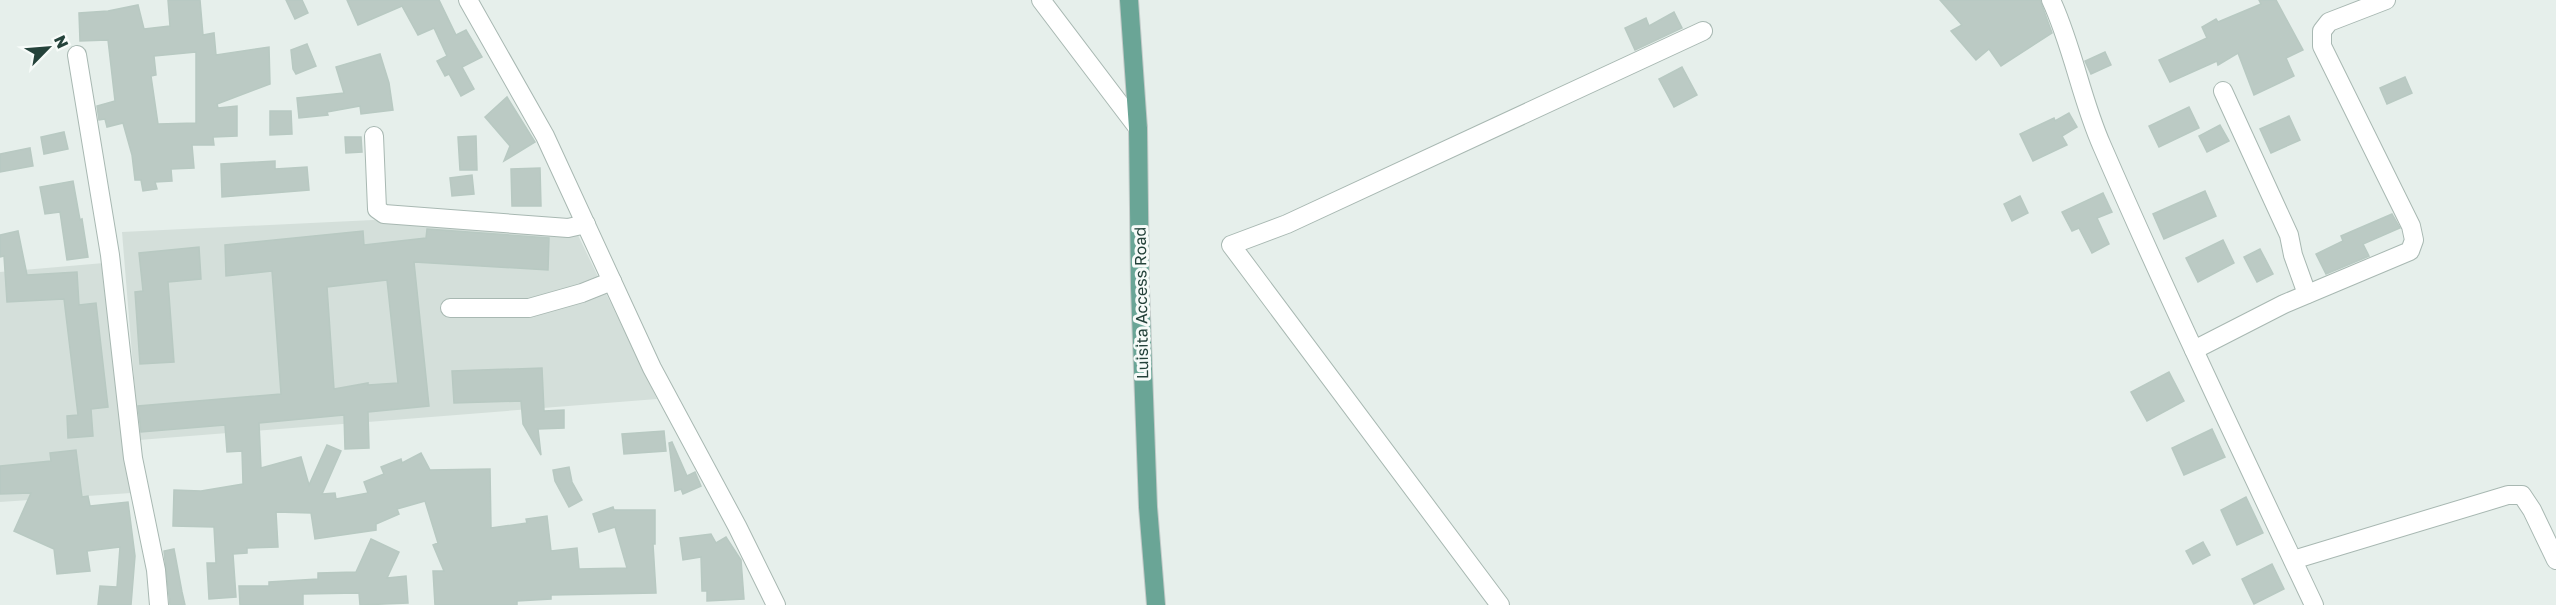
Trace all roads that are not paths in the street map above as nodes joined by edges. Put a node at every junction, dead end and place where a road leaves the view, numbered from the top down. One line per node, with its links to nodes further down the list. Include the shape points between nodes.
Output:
1 (468, 0): 11 (street, via 545,136)
2 (1041, 0): 9 (street)
3 (1129, 0): 9 (main road, Luisita Access Road)
4 (2051, 0): 15 (street, via 2100,143)
5 (2386, 0): 13 (street, via 2329,22 2322,30 2322,46 2411,225 2414,240 2410,251)
6 (1703, 31): 21 (street, via 1287,224 1230,244)
7 (77, 55): 18 (street, via 110,255 133,458 156,570)
8 (2223, 91): 13 (street, via 2289,235)
9 (1138, 128): 20 (main road, Luisita Access Road, via 1147,495)
10 (374, 136): 11 (street, via 377,209 384,214 568,228)
11 (586, 224): 12 (street)
12 (612, 281): 14 (street, via 529,308); 19 (street, via 652,368)
13 (2307, 294): 15 (street)
14 (450, 308)
15 (2194, 350): 16 (street)
16 (2293, 560): 17 (street, via 2508,495 2522,495); 22 (street)
17 (2556, 560)
18 (159, 605)
19 (776, 605)
20 (1156, 605)
21 (1500, 605)
22 (2314, 605)

